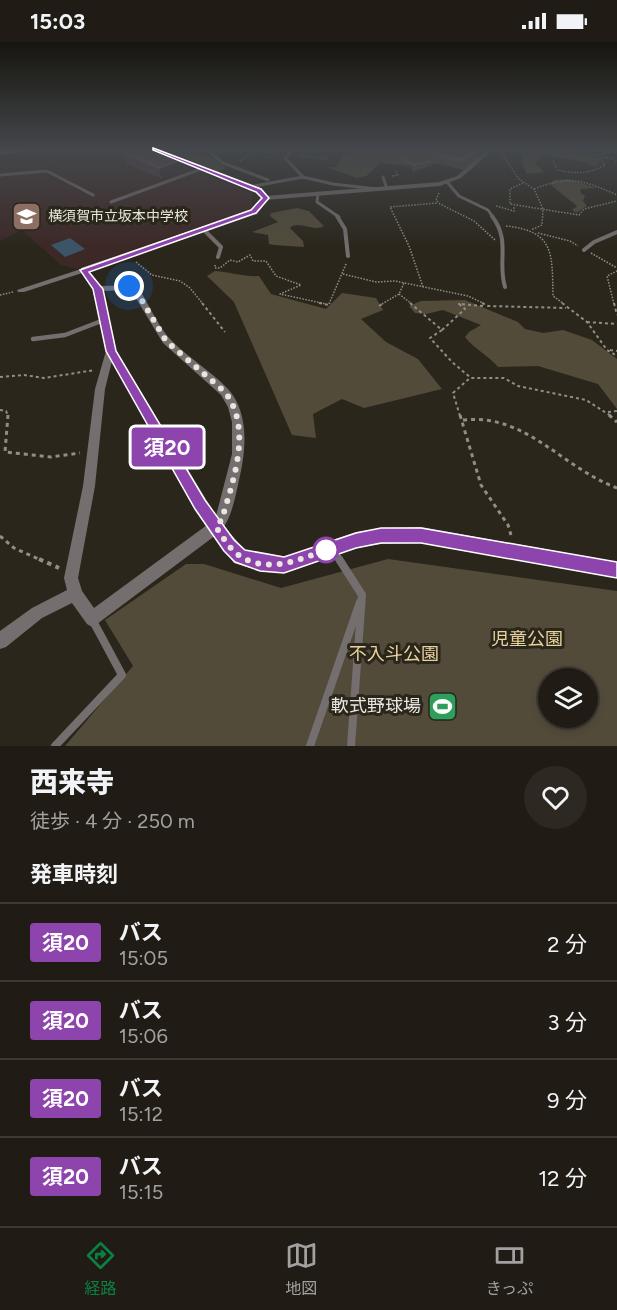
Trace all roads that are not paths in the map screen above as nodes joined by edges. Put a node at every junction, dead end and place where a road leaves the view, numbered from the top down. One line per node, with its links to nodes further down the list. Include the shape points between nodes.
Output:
1 (68, 182): 12 (lane)
2 (166, 182): 14 (lane)
3 (237, 182): 8 (street)
4 (278, 182): 8 (lane)
5 (324, 182): 10 (lane)
6 (385, 182): 9 (lane)
7 (447, 182): 9 (street); 21 (lane, via 459,196 489,211 499,225 504,243 501,274)
8 (249, 187): 13 (street)
9 (387, 189): 10 (street)
10 (378, 190): 11 (street)
11 (318, 193): 13 (street); 18 (lane, via 317,202 342,220)
12 (93, 195)
13 (265, 198): 15 (street, via 254,212)
14 (111, 202)
15 (203, 229): 19 (lane, via 221,247); 20 (street)
16 (617, 232): 17 (lane)
17 (584, 250)
18 (348, 256)
19 (218, 257)
20 (84, 270): 22 (street); 23 (street)
21 (505, 287)
22 (98, 289): 24 (street); 27 (street, via 134,287 166,341 231,400 240,449 222,519)
23 (21, 290)
24 (104, 320): 25 (lane, via 65,335); 26 (street)
25 (33, 339)
26 (111, 351): 27 (street); 30 (street, via 97,393 94,450 71,578)
27 (216, 527): 28 (street, via 240,557 260,563 284,565); 32 (street)
28 (332, 548): 29 (street, via 381,536 421,536); 31 (lane)
29 (617, 570)
30 (75, 594): 32 (street); 33 (street, via 37,613)
31 (362, 595): 35 (lane); 36 (lane)
32 (92, 619): 34 (lane, via 122,675)
33 (0, 641)
34 (55, 746)
35 (310, 746)
36 (351, 746)

